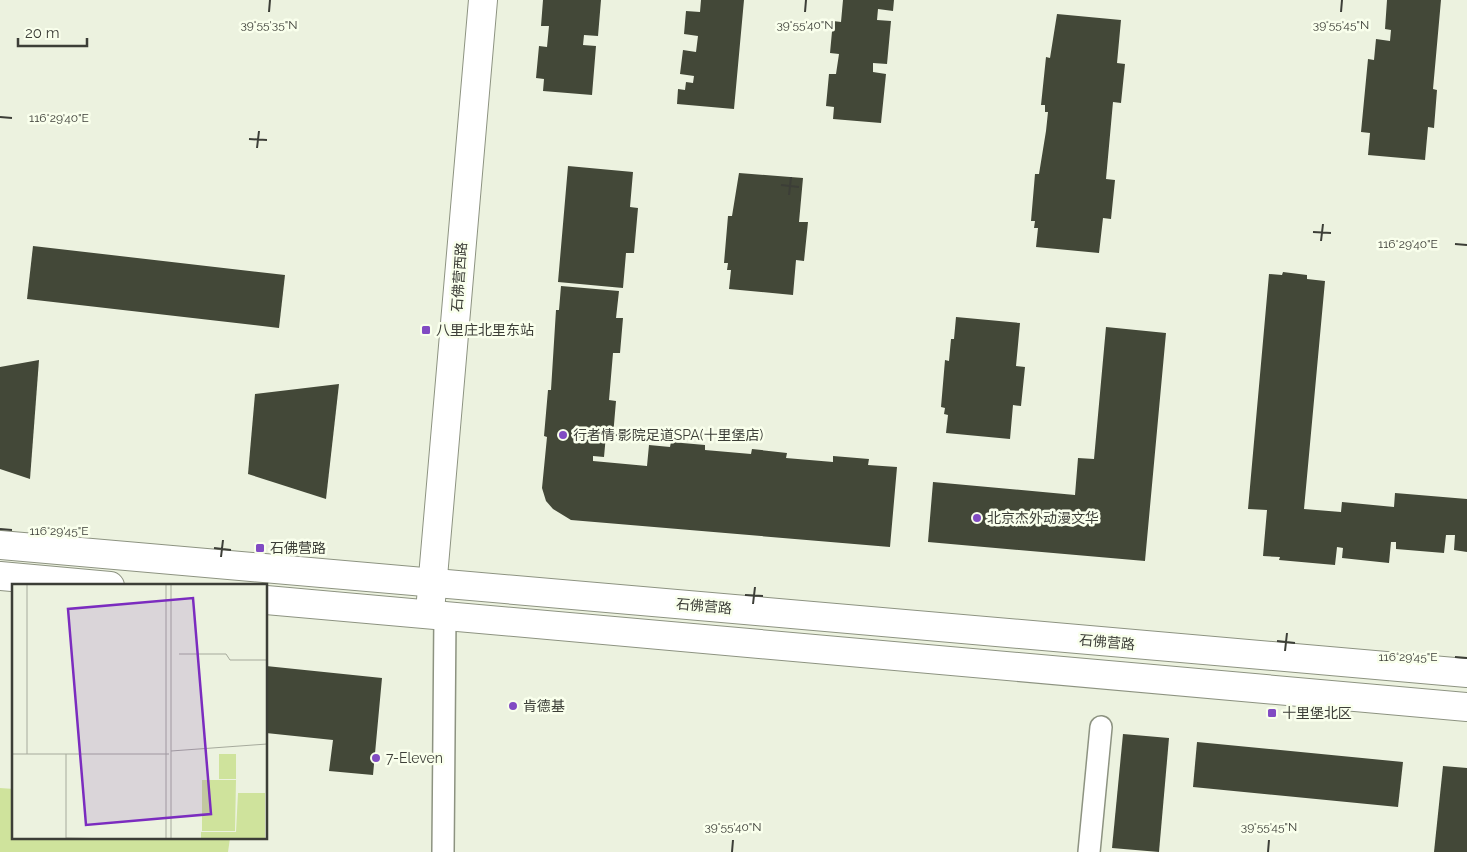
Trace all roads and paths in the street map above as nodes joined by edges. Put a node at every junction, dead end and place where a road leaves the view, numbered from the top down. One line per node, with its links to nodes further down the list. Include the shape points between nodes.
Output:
1 (483, 0): 4 (street, 石佛营西路)
2 (0, 545): 4 (street, 石佛营路)
3 (0, 576): 5 (street)
4 (433, 582): 7 (street, 石佛营西路); 8 (street, 石佛营路)
5 (88, 584)
6 (268, 600): 7 (street)
7 (438, 615): 9 (street); 11 (street)
8 (1467, 673)
9 (1467, 707)
10 (1101, 728): 12 (street)
11 (444, 852)
12 (1089, 852)

